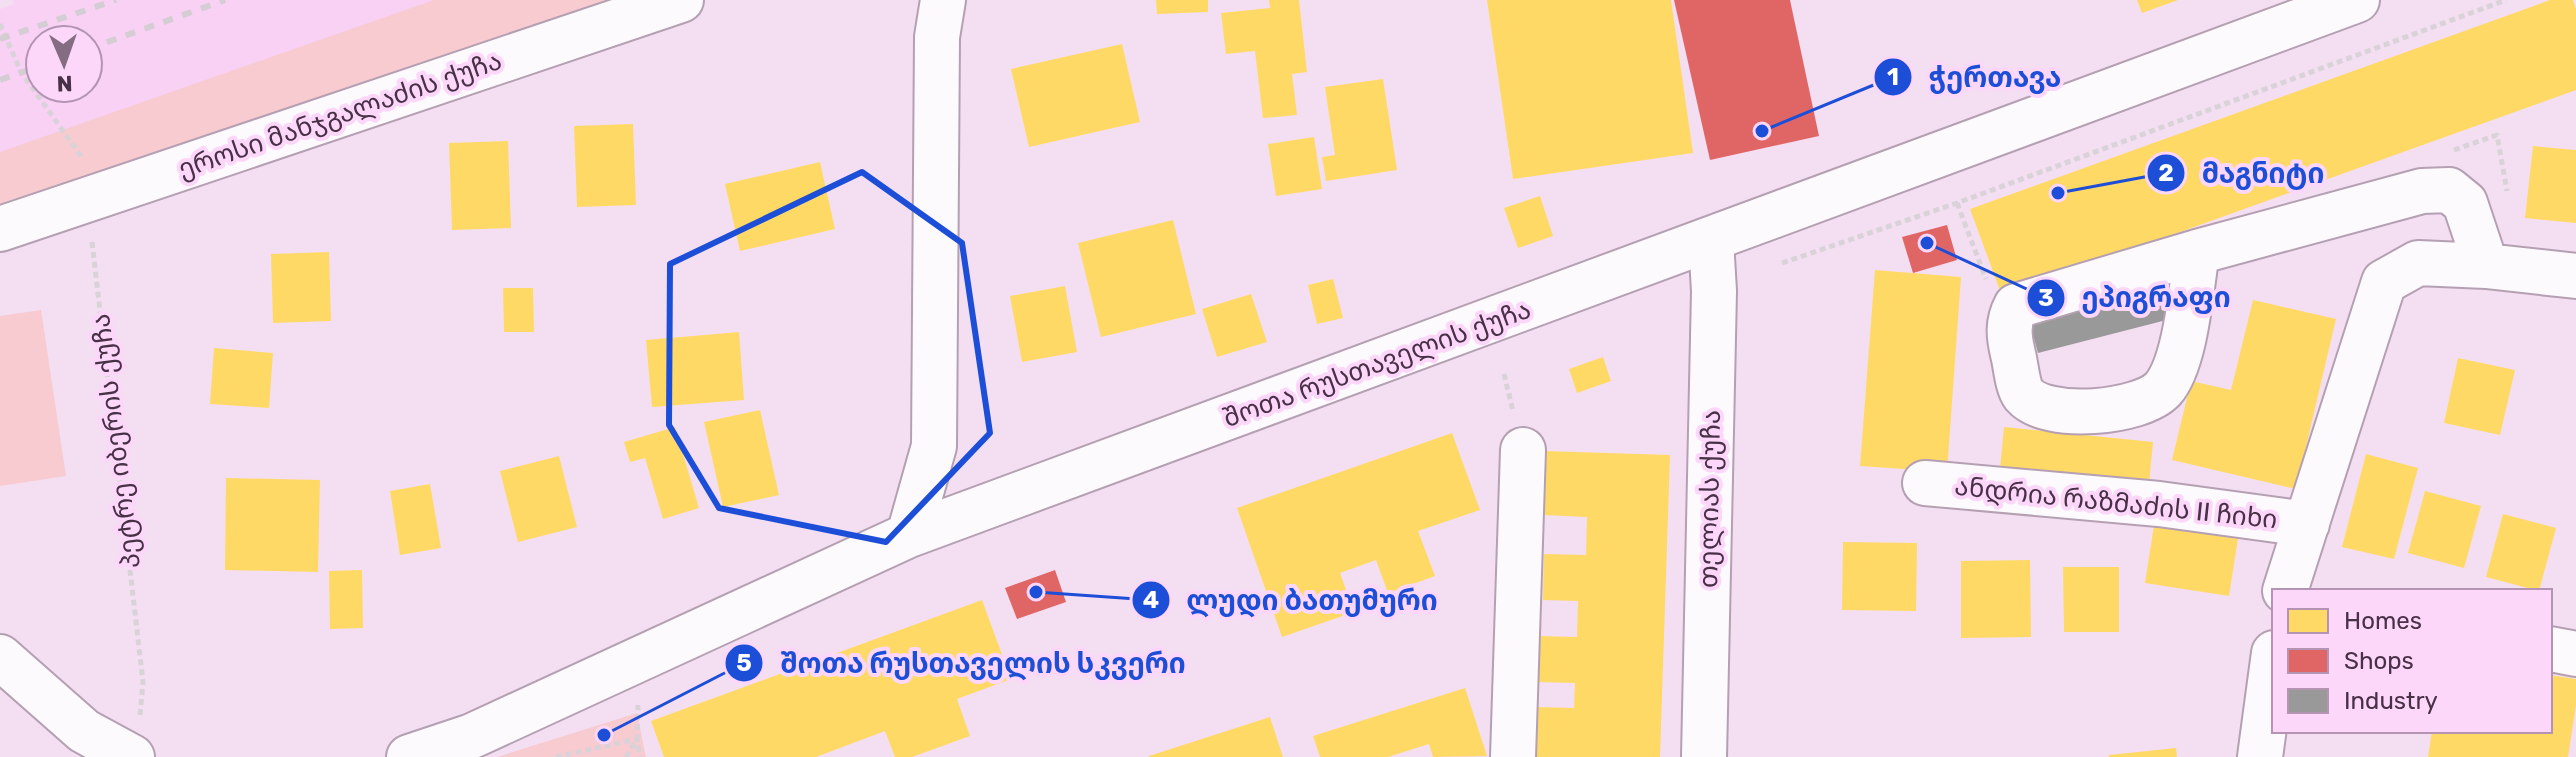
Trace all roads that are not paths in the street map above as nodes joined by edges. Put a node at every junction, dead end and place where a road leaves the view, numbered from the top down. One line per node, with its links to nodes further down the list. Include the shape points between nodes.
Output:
1 (681, 0): 4 (main road, ეროსი მანჯგალაძის ქუჩა)
2 (943, 0): 12 (main road, via 937,37 934,446)
3 (2357, 0): 5 (main road, შოთა რუსთაველის ქუჩა)
4 (0, 229)
5 (1711, 240): 12 (main road, შოთა რუსთაველის ქუჩა); 21 (main road, თელიას ქუჩა)
6 (2197, 252): 6 (main road, via 2016,306 2009,334 2023,394 2040,407 2061,411 2129,408 2162,390 2178,364); 7 (main road, via 2422,191 2449,190 2465,203)
7 (2486, 266): 8 (main road); 11 (main road, via 2418,263 2384,282)
8 (2576, 276)
9 (1523, 450): 20 (main road)
10 (1925, 483): 11 (main road, ანდრია რაზმაძის II ჩიხი, via 2159,504)
11 (2307, 524): 13 (main road)
12 (909, 535): 18 (main road, შოთა რუსთაველის ქუჩა)
13 (2286, 589)
14 (2552, 649): 15 (main road)
15 (2576, 654)
16 (11, 667): 19 (main road, via 84,731)
17 (2272, 668): 22 (main road)
18 (430, 754)
19 (132, 757)
20 (1513, 757)
21 (1704, 757)
22 (2260, 757)

